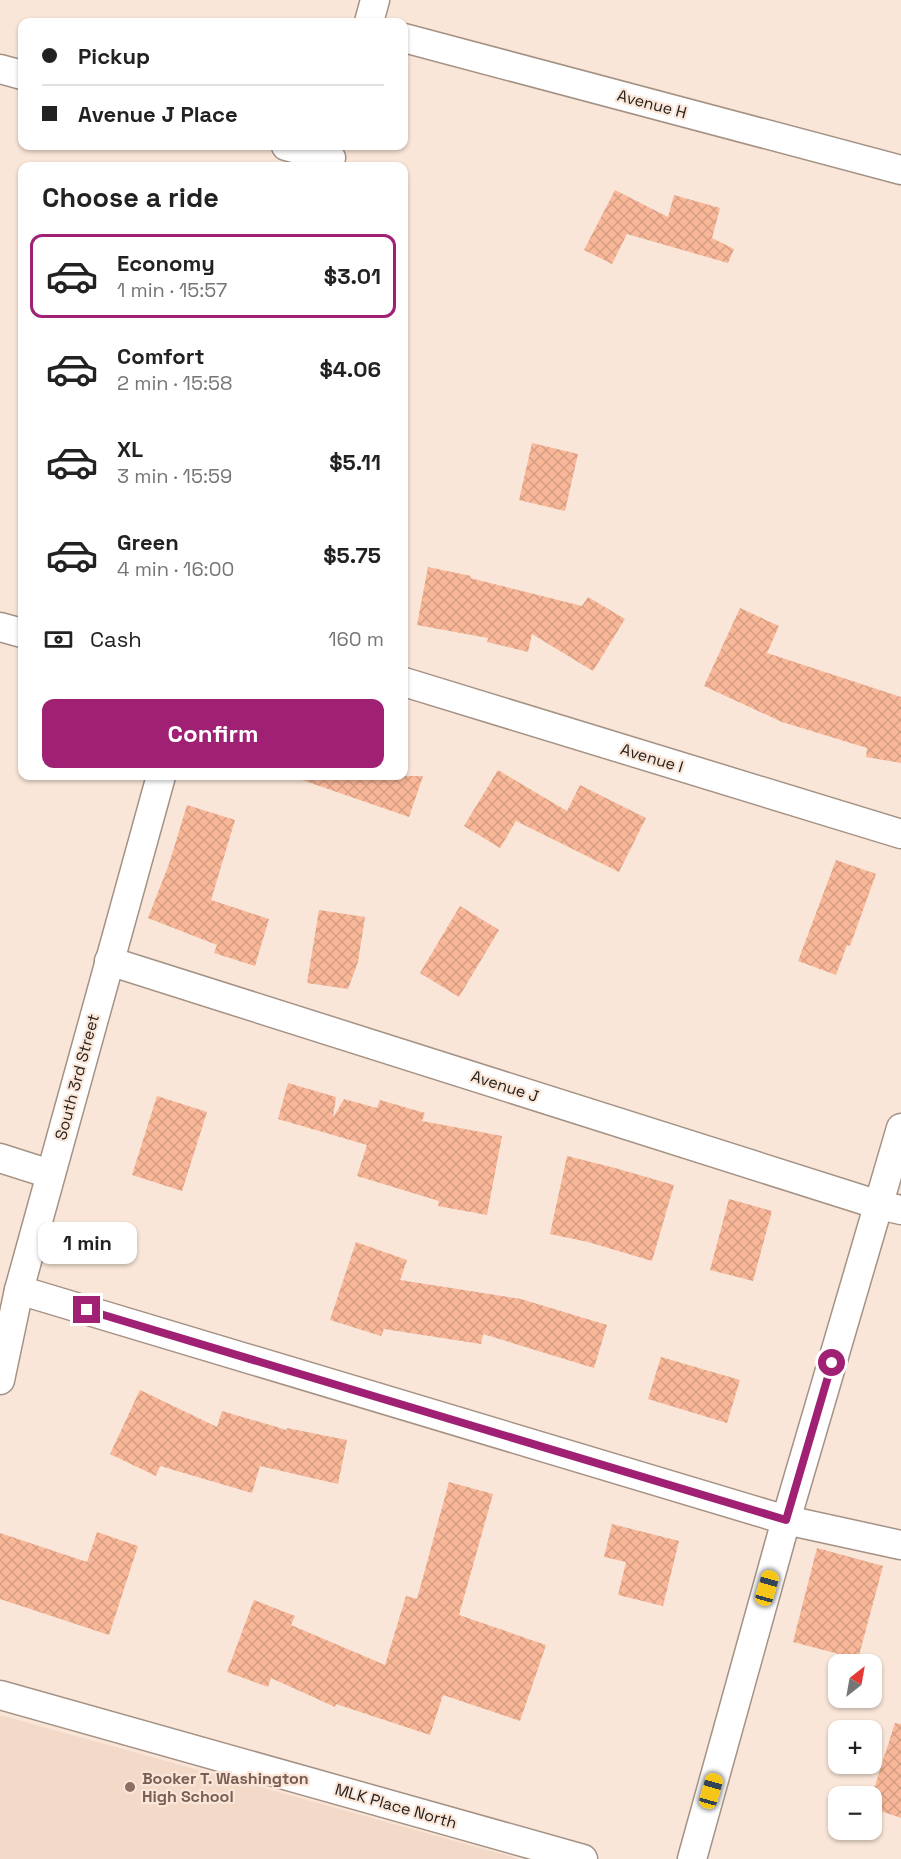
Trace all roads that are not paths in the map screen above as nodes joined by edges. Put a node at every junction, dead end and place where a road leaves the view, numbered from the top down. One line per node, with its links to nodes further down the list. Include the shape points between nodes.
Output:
1 (375, 0): 2 (street)
2 (370, 18)
3 (408, 39): 8 (street, Avenue H)
4 (0, 69): 5 (street)
5 (18, 74)
6 (304, 150): 7 (street)
7 (332, 156)
8 (901, 170)
9 (0, 627): 10 (street)
10 (18, 632)
11 (408, 683): 13 (street, Avenue I)
12 (160, 780): 14 (street, South 3rd Street)
13 (901, 834)
14 (109, 961): 17 (street, South 3rd Street); 18 (street, Avenue J)
15 (901, 1128): 18 (street)
16 (0, 1158): 17 (street)
17 (50, 1174): 19 (street, South 3rd Street)
18 (890, 1207): 21 (street)
19 (19, 1290): 20 (street, South 3rd Street); 21 (street)
20 (0, 1380)
21 (786, 1520): 22 (street); 25 (street)
22 (901, 1545)
23 (0, 1695): 24 (street, MLK Place North)
24 (584, 1859)
25 (692, 1859)

